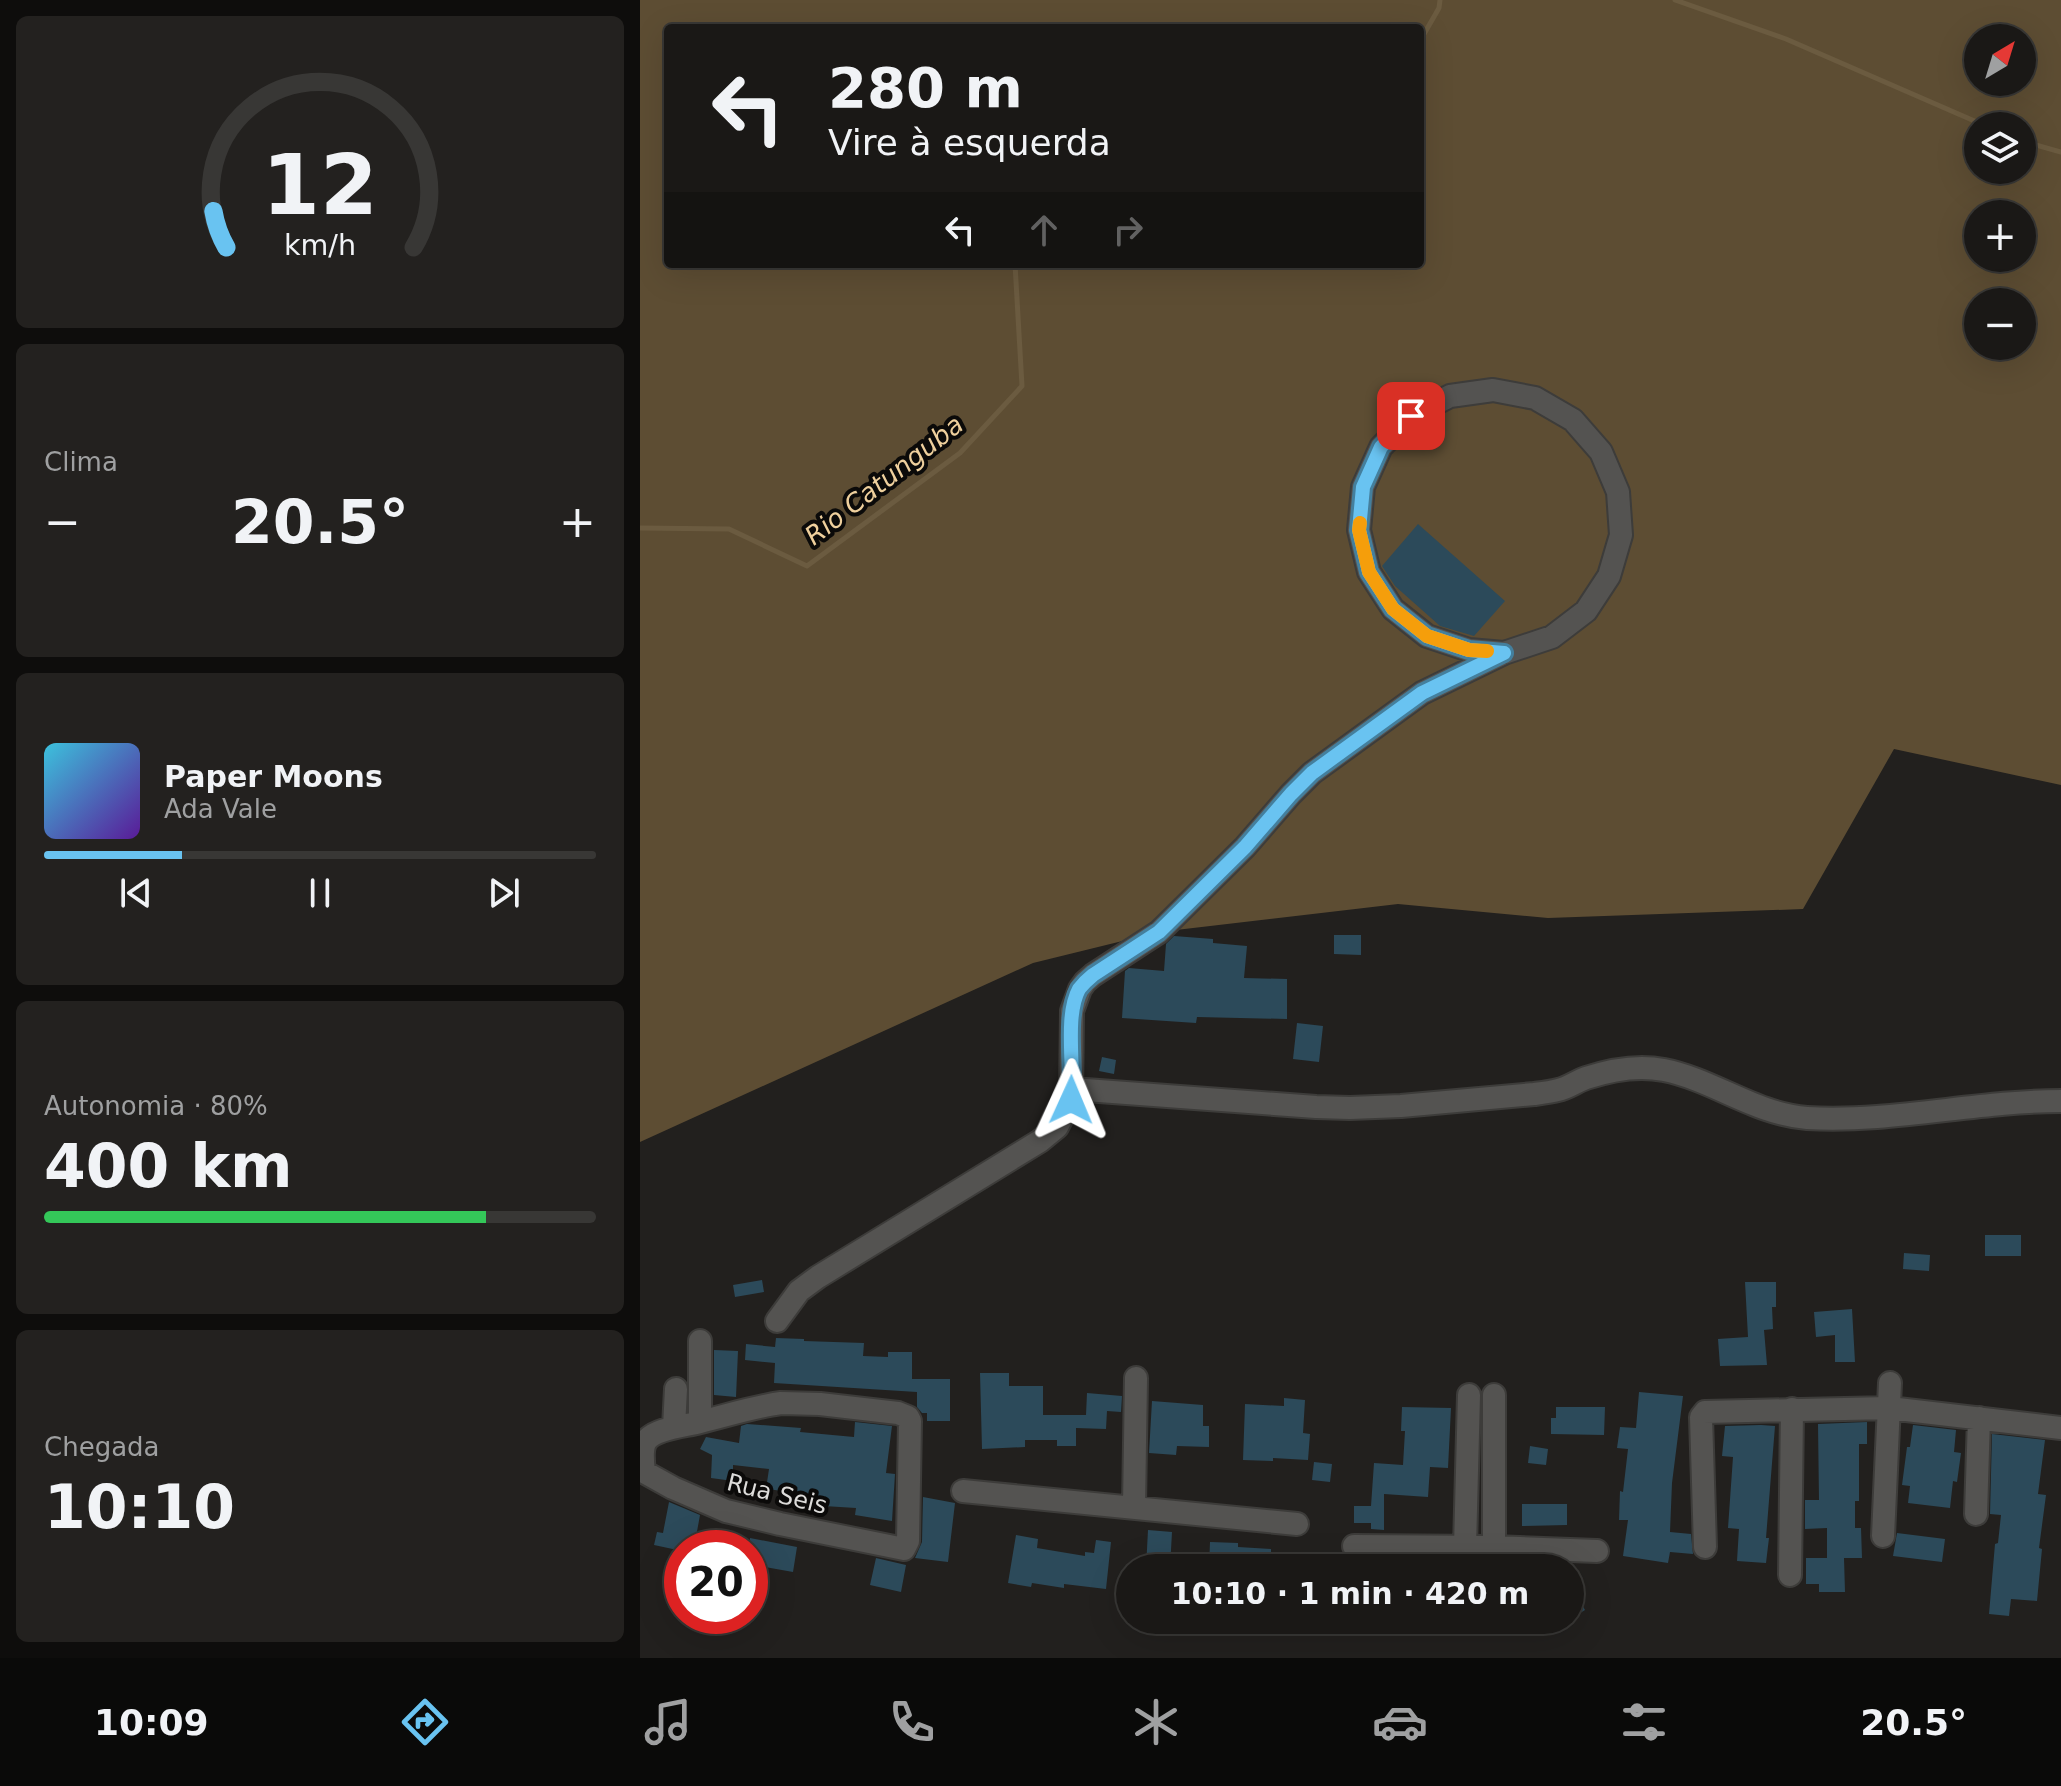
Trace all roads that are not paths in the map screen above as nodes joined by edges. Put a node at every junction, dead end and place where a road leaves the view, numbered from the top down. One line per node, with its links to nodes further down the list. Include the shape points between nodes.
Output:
1 (1504, 653): 1 (street, via 1469,650 1427,636 1393,609 1369,572 1359,530 1363,487 1381,447 1411,416 1450,396 1493,390 1535,398 1573,420 1601,452 1618,492 1621,535 1609,576 1586,611 1552,637); 2 (street, via 1422,693 1312,773 1159,932 1085,982 1072,1011)
2 (1072, 1089): 3 (street, via 1350,1108 1534,1094 1636,1068 1696,1079 1769,1112 1804,1118 1850,1119); 4 (street, via 1064,1116 1040,1141 818,1277 799,1291)
3 (2061, 1101)
4 (777, 1321)
5 (700, 1341): 14 (street)
6 (1136, 1378): 18 (street)
7 (1890, 1383): 11 (street)
8 (676, 1389): 15 (street)
9 (1469, 1395): 23 (street)
10 (1494, 1395): 24 (street)
11 (1889, 1408): 12 (street); 13 (street); 21 (street)
12 (1792, 1409): 25 (street, via 1703,1413); 27 (street)
13 (1979, 1418): 16 (street); 19 (street)
14 (700, 1422): 15 (street); 15 (street, Rua Seis, via 781,1403 908,1417 908,1541 903,1549 726,1511 651,1478 644,1472 647,1440)
15 (674, 1427)
16 (2061, 1428)
17 (963, 1491): 18 (street)
18 (1134, 1507): 20 (street)
19 (1976, 1514)
20 (1297, 1524)
21 (1883, 1536)
22 (1354, 1546): 23 (street)
23 (1465, 1547): 24 (street)
24 (1494, 1547): 26 (street)
25 (1705, 1547)
26 (1597, 1551)
27 (1790, 1575)

